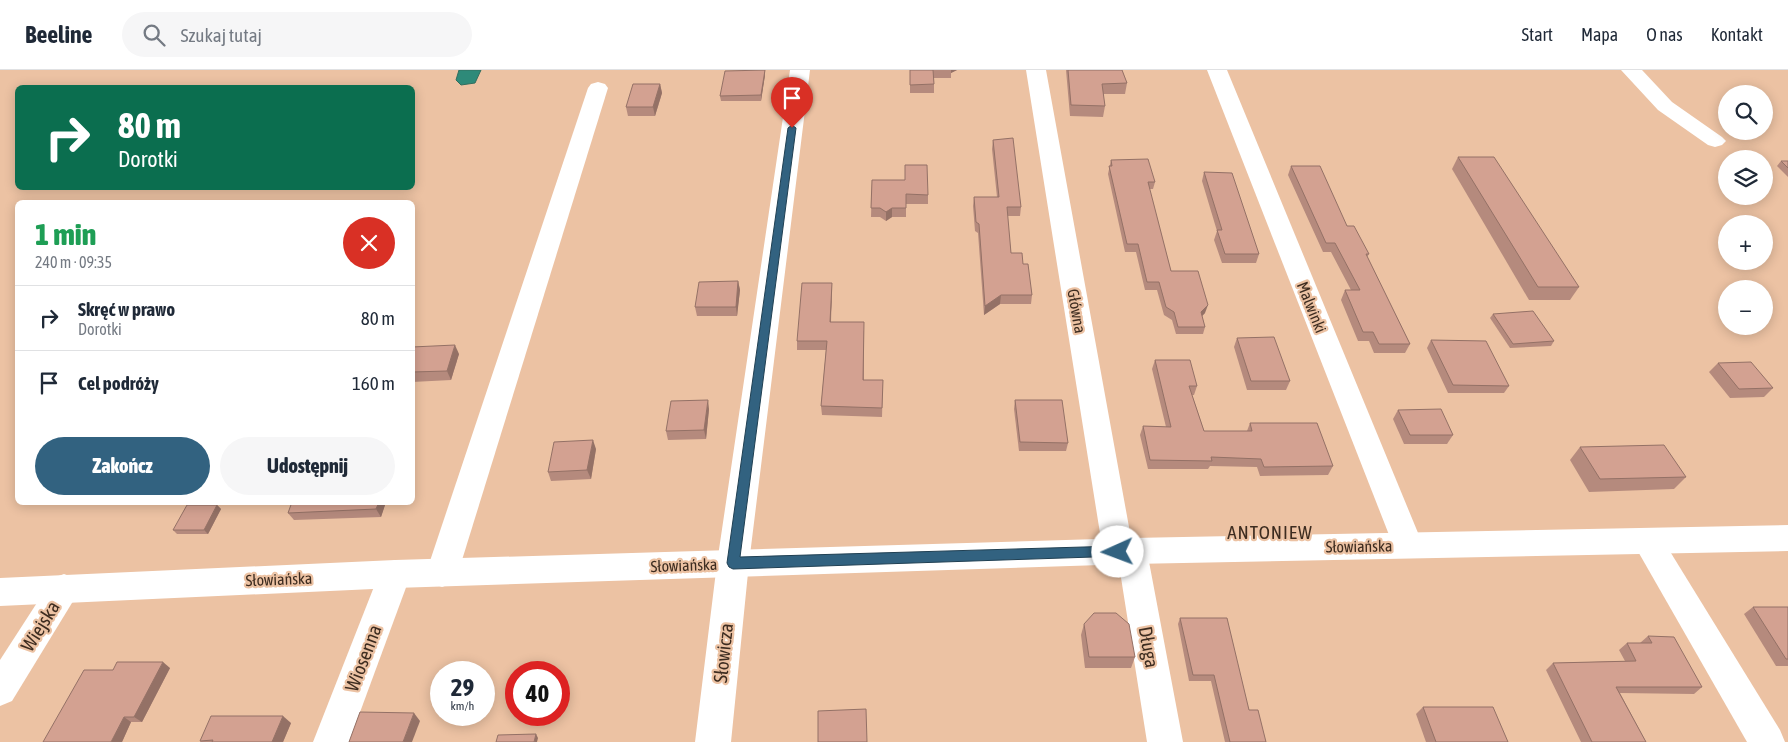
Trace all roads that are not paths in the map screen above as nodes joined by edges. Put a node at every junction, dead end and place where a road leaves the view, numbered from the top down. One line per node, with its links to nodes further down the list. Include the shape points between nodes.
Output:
1 (800, 70): 11 (street, Słowicza)
2 (1036, 70): 10 (street, Główna)
3 (1217, 70): 9 (street, Malwinki)
4 (1631, 70): 6 (street, via 1665,106)
5 (598, 88): 12 (street)
6 (1715, 141)
7 (1788, 538): 8 (street, Słowiańska)
8 (1647, 541): 9 (street, Słowiańska); 20 (street)
9 (1408, 545): 10 (street, Słowiańska)
10 (1125, 552): 11 (street, Słowiańska); 19 (street, Długa)
11 (733, 563): 12 (street, Słowiańska); 18 (street, Słowicza)
12 (442, 573): 13 (street, Słowiańska)
13 (395, 574): 14 (street, Słowiańska); 17 (street, Wiosenna)
14 (64, 588): 15 (street, Słowiańska); 16 (street, Wiejska)
15 (0, 592)
16 (0, 690)
17 (331, 742)
18 (713, 742)
19 (1165, 742)
20 (1767, 742)

